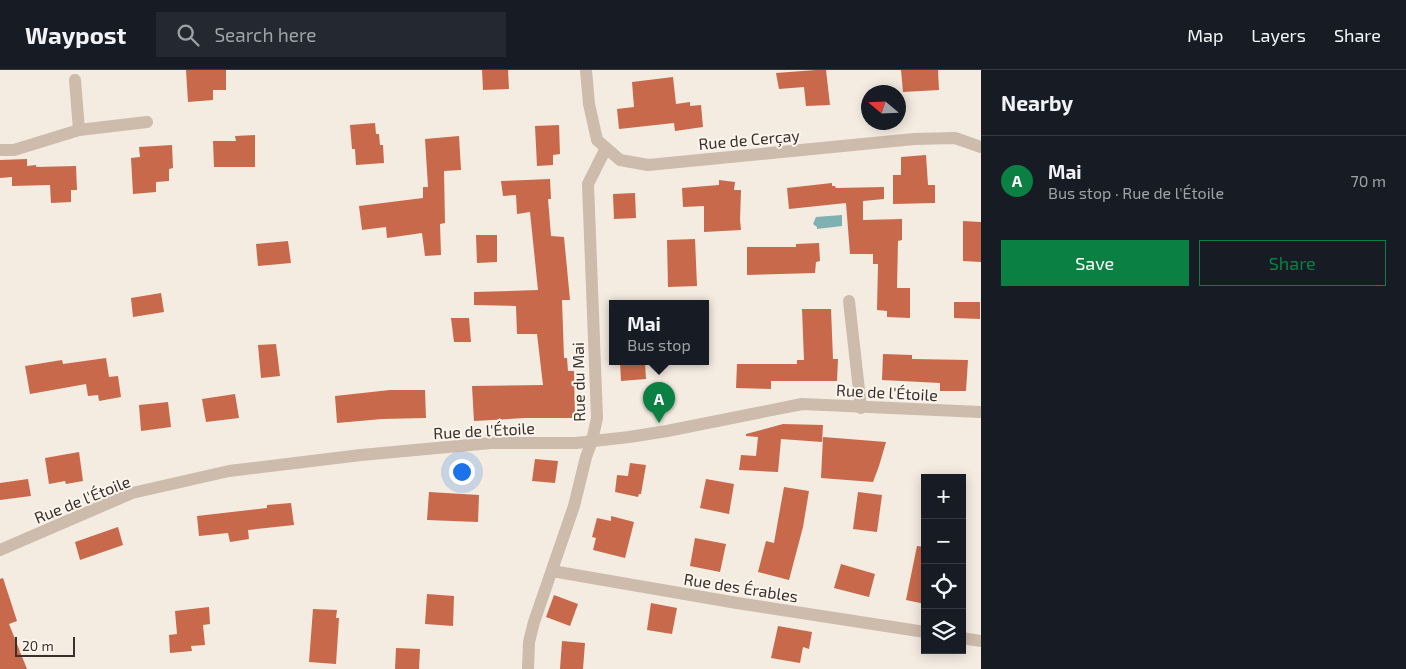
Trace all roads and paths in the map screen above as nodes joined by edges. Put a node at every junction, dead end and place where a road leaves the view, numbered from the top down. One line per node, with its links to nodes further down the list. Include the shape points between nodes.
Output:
1 (586, 70): 6 (street, Rue de Cerçay, via 597,140)
2 (75, 80): 4 (street)
3 (147, 122): 4 (street)
4 (79, 130): 7 (street, via 14,150)
5 (981, 146): 6 (street, Rue de Cerçay, via 954,138 914,139 648,165 620,160)
6 (606, 148): 11 (street, Rue du Mai, via 588,184 597,418)
7 (0, 150)
8 (848, 301): 9 (street)
9 (861, 408): 10 (street, Rue de l'Étoile); 11 (street, Rue de l'Étoile, via 802,404 667,431)
10 (981, 412)
11 (592, 441): 12 (street, Rue de l'Étoile, via 491,442 229,471 132,493); 13 (street, Rue du Mai)
12 (0, 550)
13 (552, 571): 14 (street, Rue des Érables); 17 (street, Rue du Mai, via 529,642)
14 (921, 631)
15 (966, 639): 16 (street)
16 (981, 641)
17 (528, 669)

